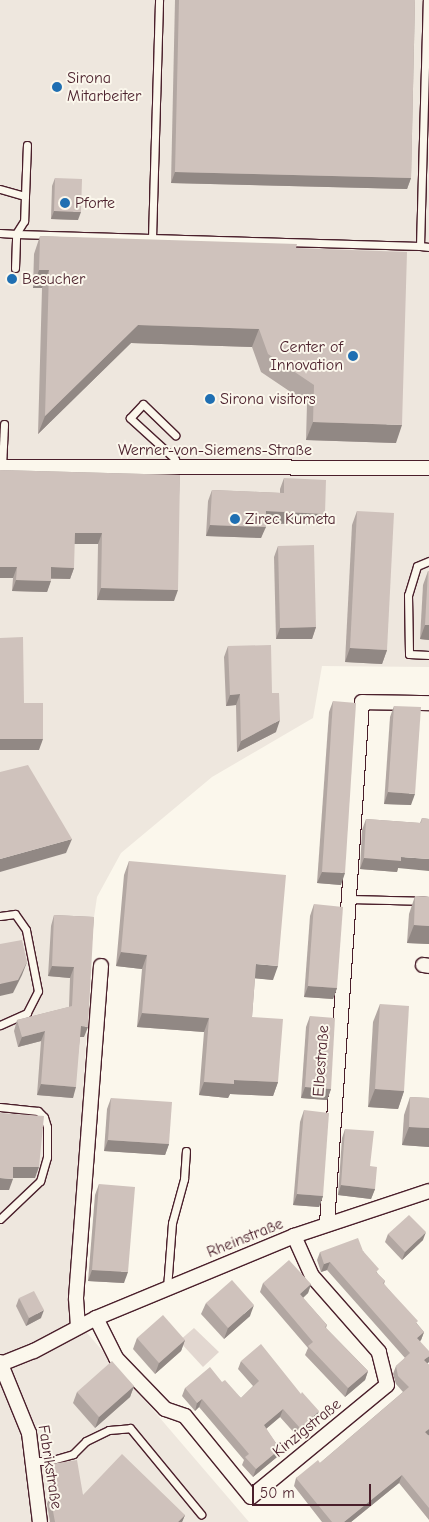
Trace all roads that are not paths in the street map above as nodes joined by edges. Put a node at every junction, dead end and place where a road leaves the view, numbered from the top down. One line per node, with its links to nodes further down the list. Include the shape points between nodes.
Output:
1 (160, 0): 10 (lane)
2 (427, 0): 3 (lane)
3 (426, 125): 6 (lane)
4 (27, 145): 7 (lane)
5 (0, 189): 7 (lane)
6 (425, 192): 11 (lane)
7 (25, 196): 9 (lane, via 24,220)
8 (0, 233): 9 (lane)
9 (16, 234): 10 (lane); 13 (lane)
10 (152, 238): 11 (lane)
11 (420, 246): 12 (lane)
12 (429, 247)
13 (15, 268)
14 (4, 424): 17 (lane)
15 (175, 435): 16 (lane, via 143,404 130,418)
16 (174, 459)
17 (1, 467): 18 (street, Werner-von-Siemens-Straße)
18 (429, 468)
19 (429, 561): 20 (lane, via 417,566 408,595 409,654)
20 (429, 655)
21 (429, 703): 22 (street, Elbestraße, via 362,702)
22 (350, 899): 23 (lane); 31 (street, Elbestraße)
23 (429, 901)
24 (0, 916): 26 (lane, via 15,914 26,930 38,990 27,1013)
25 (101, 966): 35 (street, via 76,1298)
26 (0, 1025)
27 (0, 1107): 30 (lane, via 38,1111 44,1117 47,1157 40,1181)
28 (186, 1151): 33 (lane, via 184,1179 172,1223)
29 (429, 1191): 31 (street, Rheinstraße)
30 (0, 1219)
31 (327, 1224): 32 (street, Rheinstraße)
32 (294, 1236): 33 (street, Rheinstraße); 34 (street, Kinzigstraße, via 312,1276 379,1352 387,1385 251,1497 185,1416 165,1409 116,1358)
33 (167, 1288): 34 (street, Rheinstraße)
34 (96, 1318): 35 (street, Rheinstraße)
35 (78, 1327): 36 (street, Rheinstraße, via 34,1351)
36 (0, 1364): 37 (street, Fabrikstraße, via 29,1433)
37 (33, 1461): 38 (lane, via 49,1461 73,1454 86,1441 109,1430 130,1428); 39 (street, Fabrikstraße)
38 (201, 1514)
39 (40, 1522)

